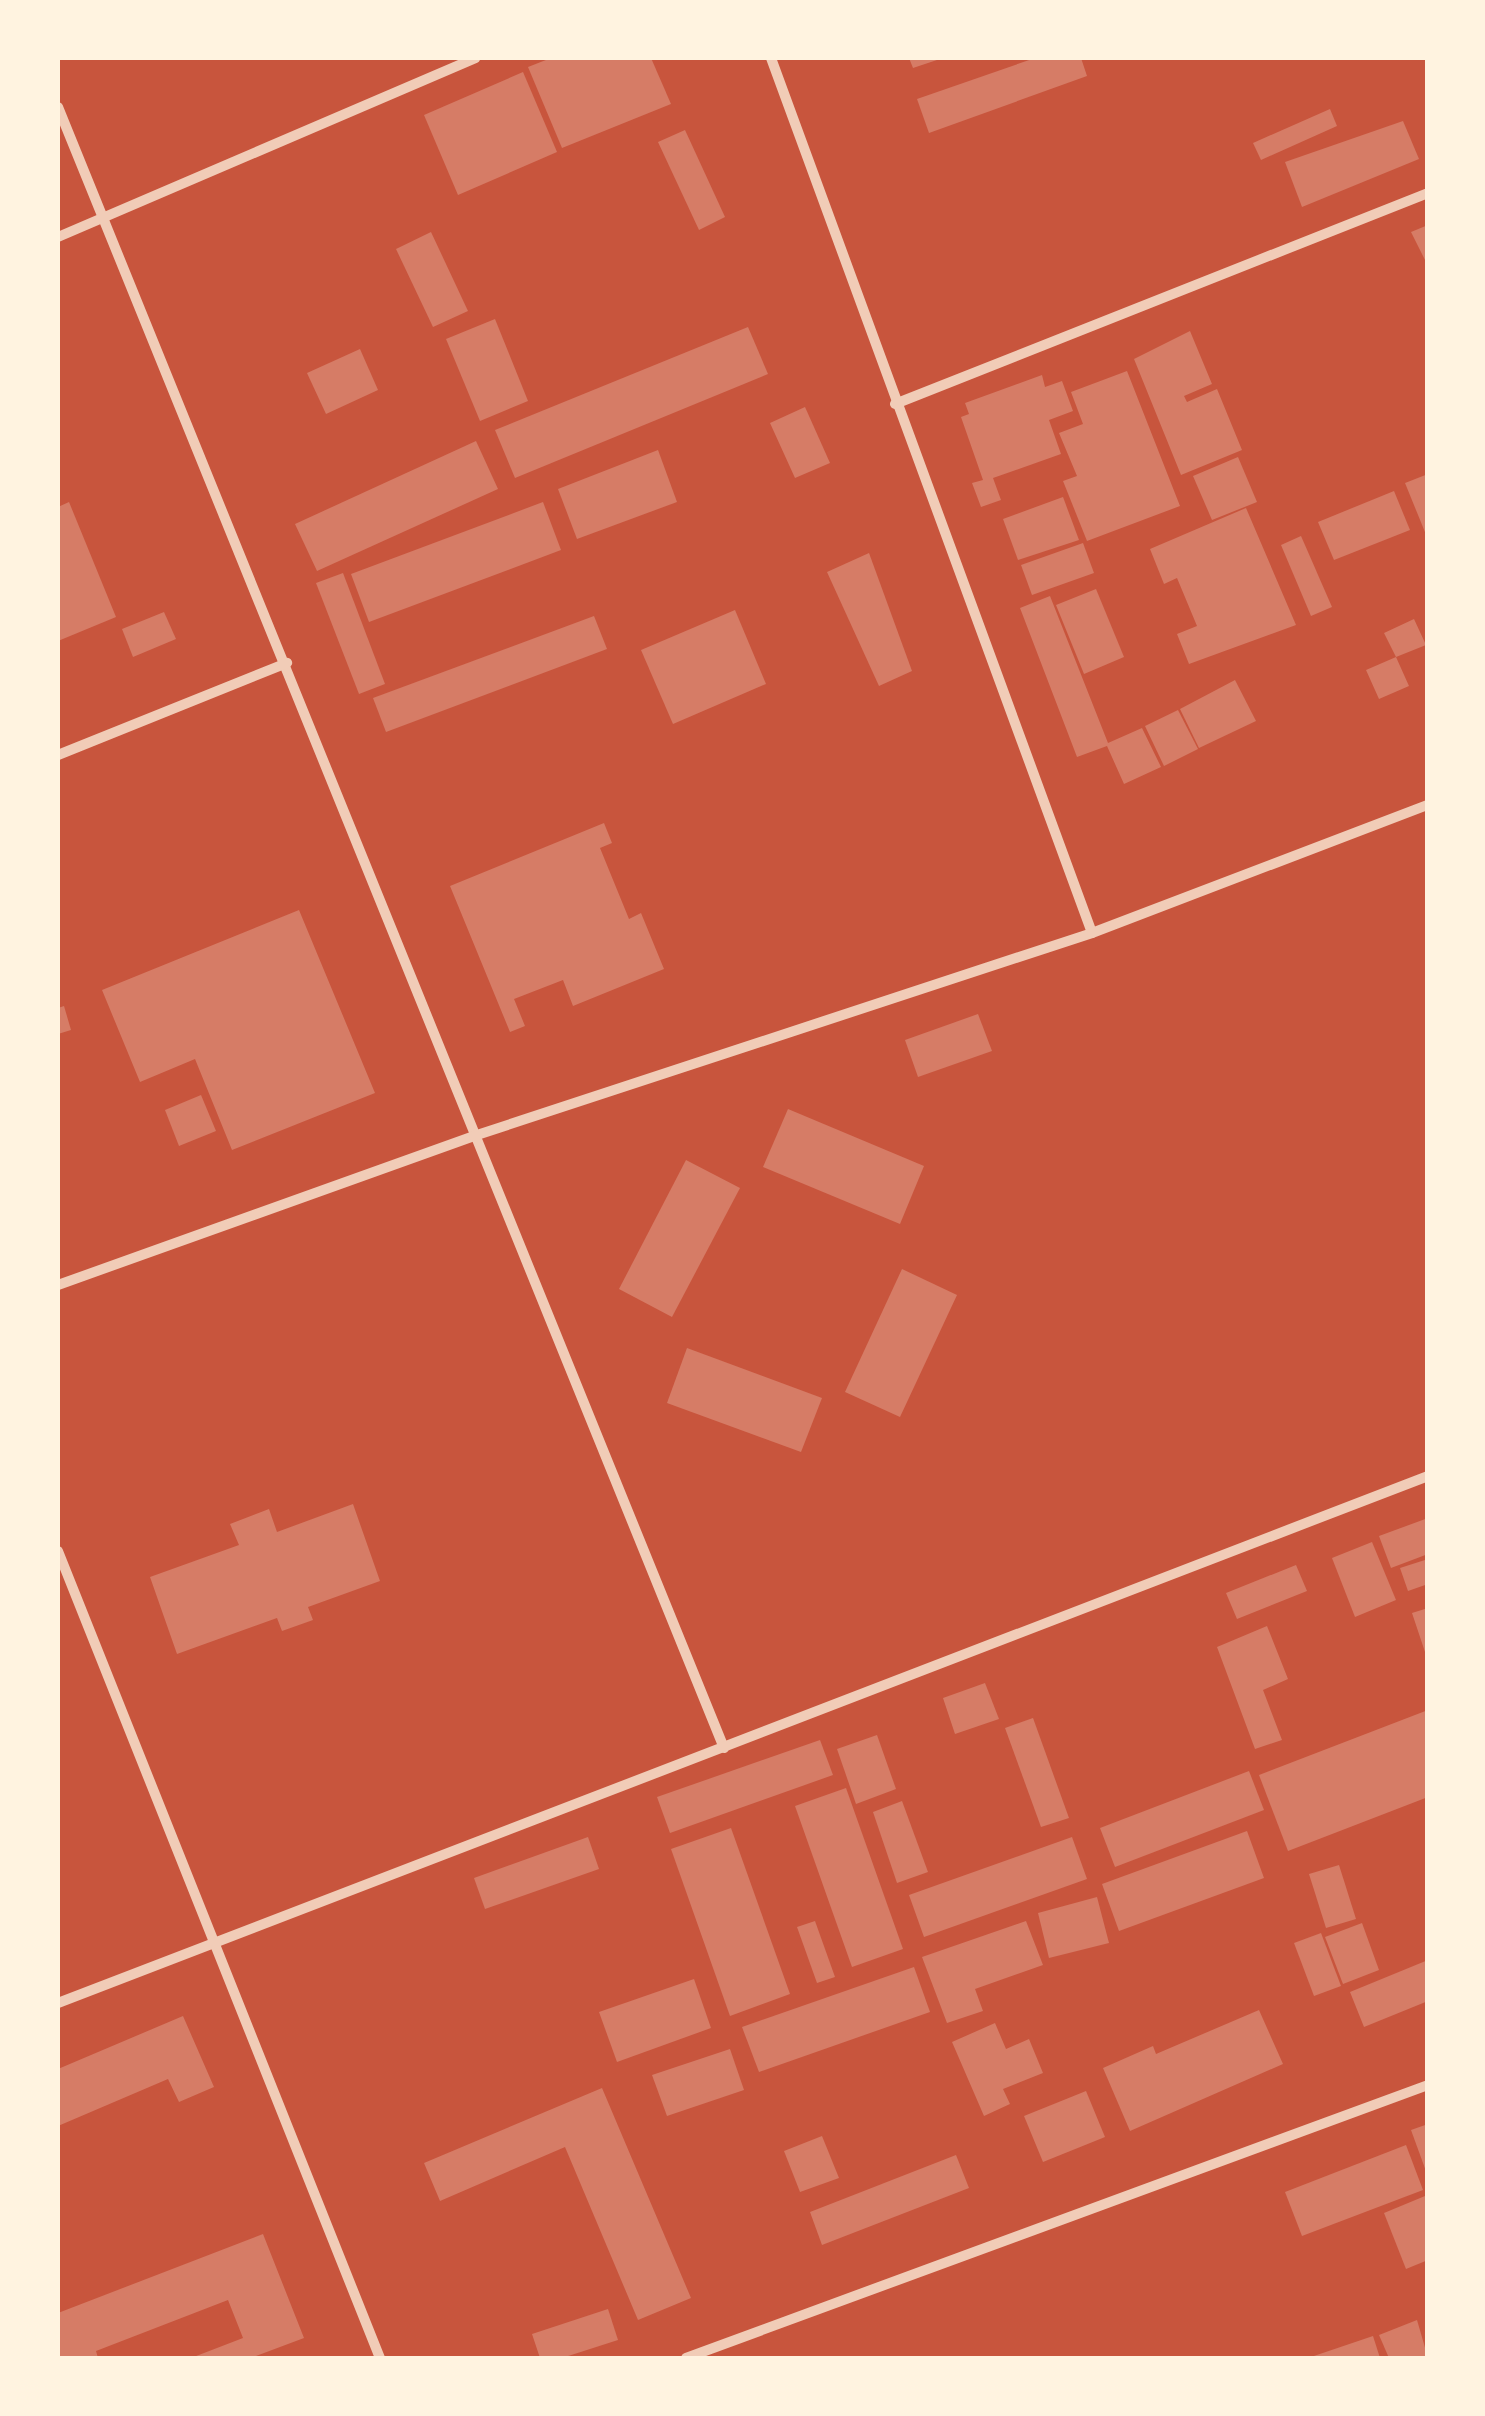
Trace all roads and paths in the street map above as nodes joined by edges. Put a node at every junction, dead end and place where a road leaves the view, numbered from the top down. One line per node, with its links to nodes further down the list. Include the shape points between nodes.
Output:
1 (474, 58): 5 (street)
2 (770, 58): 7 (street)
3 (58, 107): 5 (street)
4 (1428, 193): 7 (street)
5 (104, 219): 6 (street); 8 (street)
6 (58, 237)
7 (896, 404): 11 (street)
8 (288, 663): 9 (street); 12 (street)
9 (58, 755)
10 (1428, 806): 11 (street)
11 (1092, 934): 12 (street)
12 (474, 1136): 13 (street); 16 (street)
13 (58, 1285)
14 (1428, 1476): 16 (street)
15 (58, 1551): 17 (street)
16 (724, 1748): 17 (street)
17 (214, 1944): 18 (street); 20 (street)
18 (58, 2003)
19 (1428, 2086): 21 (street)
20 (380, 2358)
21 (686, 2358)

